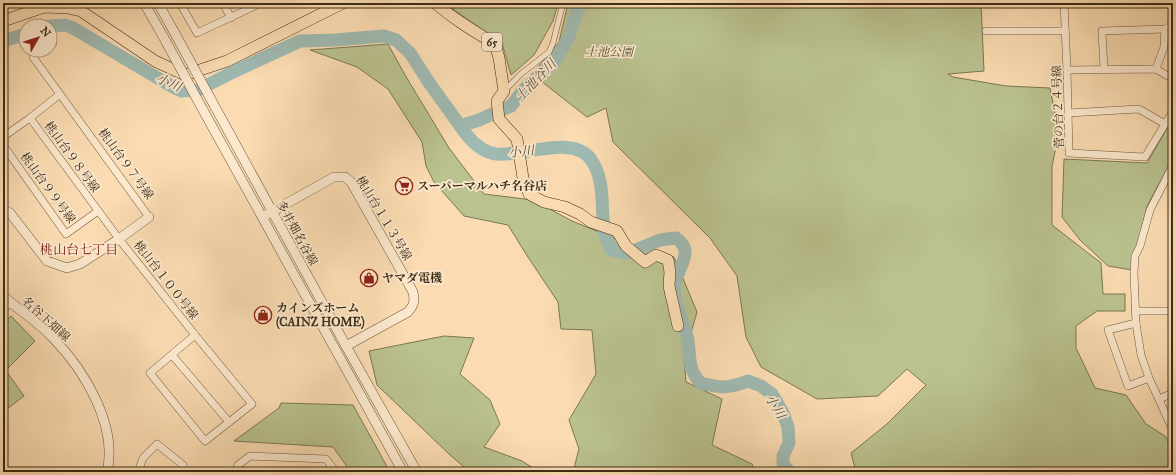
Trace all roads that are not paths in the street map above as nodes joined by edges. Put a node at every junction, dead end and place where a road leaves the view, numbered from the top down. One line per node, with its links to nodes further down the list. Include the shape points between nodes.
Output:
1 (144, 3): 33 (street, 多井畑名谷線, bridge, via 203,110)
2 (158, 3): 33 (street, 多井畑名谷線, bridge, via 214,105)
3 (180, 3): 10 (street, via 197,33)
4 (223, 3): 10 (street)
5 (261, 3): 10 (street)
6 (343, 3): 11 (main road, via 227,61 185,75 155,61 82,11 44,7)
7 (435, 3): 21 (main road, 65, via 494,44)
8 (563, 3): 21 (street, via 554,43 548,52)
9 (1064, 3): 15 (street, 菅の台２４号線)
10 (231, 18)
11 (3, 21)
12 (1173, 25): 13 (street)
13 (1165, 29): 17 (street, via 1102,31); 18 (street, via 1164,47)
14 (986, 31): 15 (street)
15 (1065, 31): 19 (street, 菅の台２４号線)
16 (33, 58): 22 (street, 桃山台９７号線)
17 (1104, 69): 18 (street); 19 (street)
18 (1156, 69): 20 (street)
19 (1067, 70): 24 (street, 菅の台２４号線)
20 (1173, 79)
21 (504, 91): 43 (main road, 65, via 497,101 499,119 517,139 523,178 529,194 617,232 645,262 656,255 668,260 668,286)
22 (60, 94): 25 (street, 桃山台９８号線); 34 (street, 桃山台９７号線)
23 (1173, 111): 26 (street, 菅の台２４号線)
24 (1068, 113): 26 (street, via 1139,109); 26 (street, 菅の台２４号線, via 1069,153 1145,157)
25 (30, 118): 27 (street); 32 (street, 桃山台９８号線)
26 (1165, 124)
27 (3, 137)
28 (3, 145): 32 (street, 桃山台９９号線, via 66,234)
29 (1173, 165): 30 (street)
30 (1171, 174): 40 (street, via 1150,210 1135,256)
31 (3, 209): 35 (street, 桃山台９７号線, via 10,213 47,261 67,268 80,264)
32 (98, 211): 35 (street, 桃山台９８号線)
33 (268, 215): 45 (street, 多井畑名谷線); 45 (street, 桃山台１１３号線, via 334,177 345,177 351,182 414,292 415,300 408,312); 59 (street, 多井畑名谷線)
34 (149, 217): 35 (street, 桃山台９７号線)
35 (119, 239): 44 (street, 桃山台１００号線)
36 (1173, 276): 41 (street)
37 (3, 296): 38 (street, 名谷下畑線)
38 (10, 303): 39 (street); 55 (street, 名谷下畑線, via 52,337 88,384 108,435)
39 (3, 310)
40 (1135, 311): 41 (street); 42 (street)
41 (1173, 314)
42 (1136, 323): 47 (street, via 1141,355); 47 (street, via 1108,330 1128,386)
43 (678, 326)
44 (195, 335): 46 (street, 桃山台１００号線); 50 (street, 桃山台１００号線, via 252,404)
45 (346, 346): 60 (street, 多井畑名谷線)
46 (172, 355): 50 (street); 50 (street, 桃山台１００号線, via 150,373 205,441)
47 (1149, 378): 49 (street)
48 (1173, 393): 49 (street)
49 (1158, 399): 51 (street)
50 (229, 422)
51 (1173, 430)
52 (183, 465): 56 (street, via 157,444 143,458)
53 (30, 472): 54 (street)
54 (34, 472)
55 (107, 472)
56 (138, 472)
57 (234, 472): 58 (street, via 238,465 250,456 326,459)
58 (336, 472)
59 (403, 472)
60 (417, 472)

